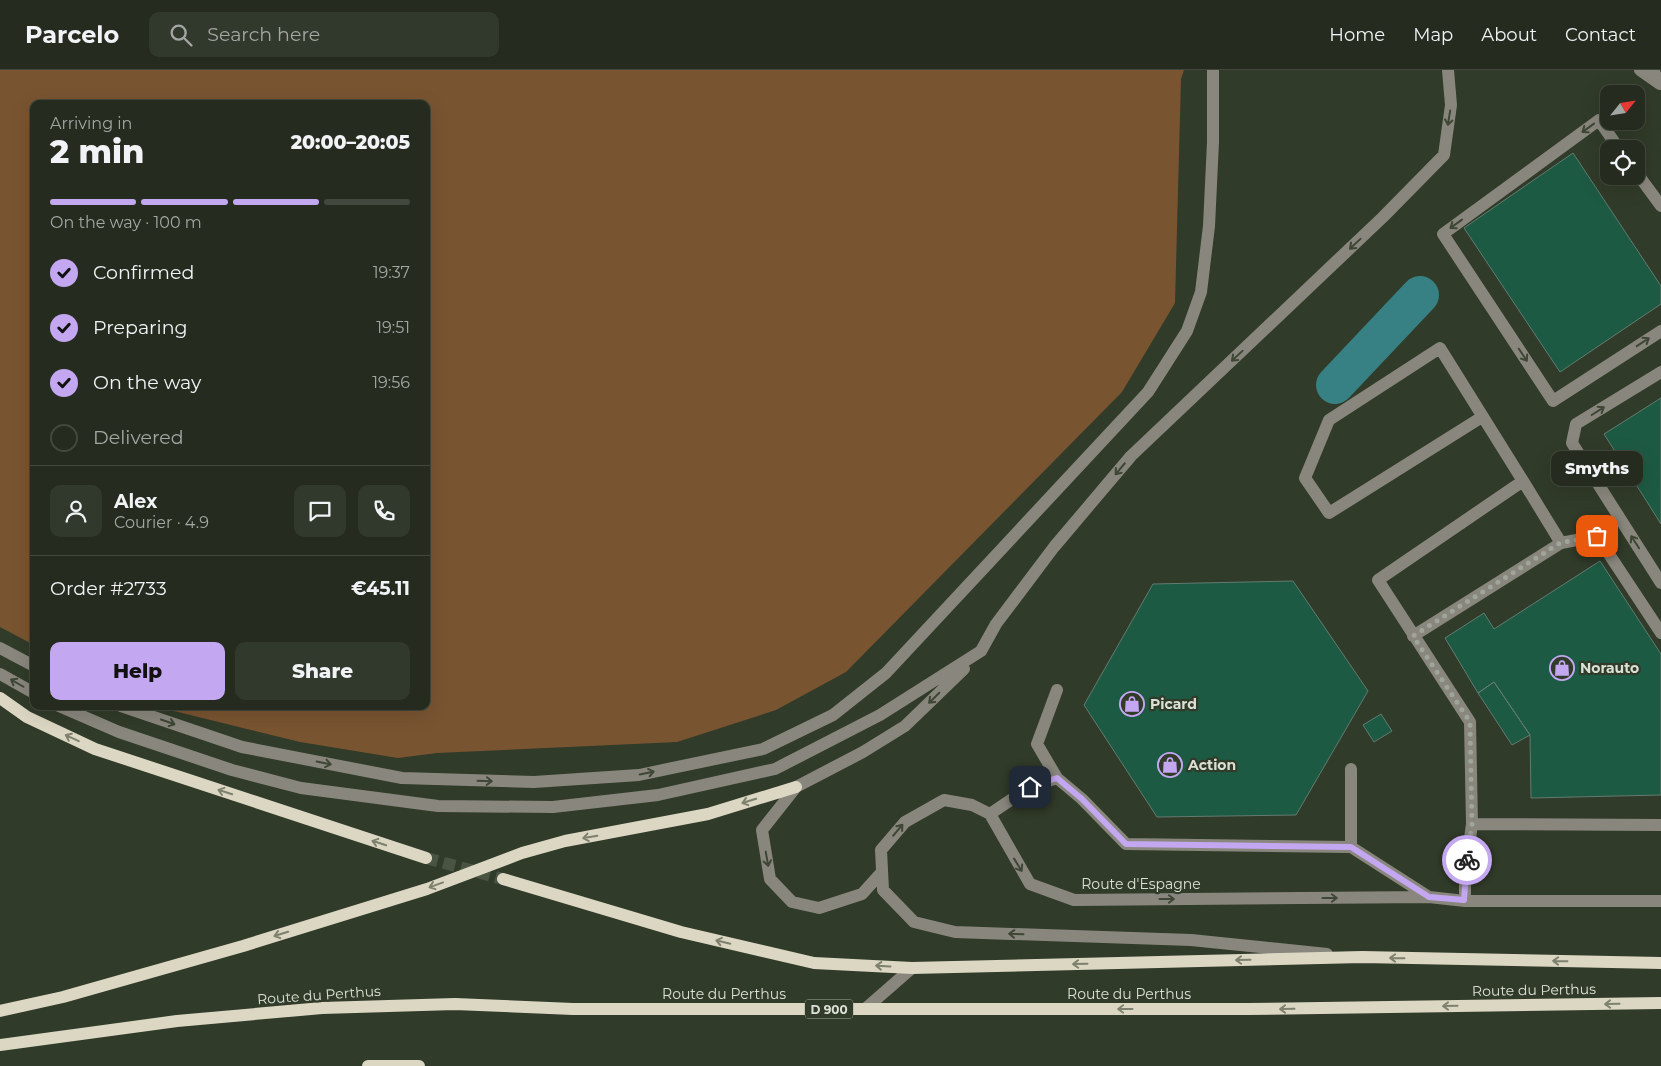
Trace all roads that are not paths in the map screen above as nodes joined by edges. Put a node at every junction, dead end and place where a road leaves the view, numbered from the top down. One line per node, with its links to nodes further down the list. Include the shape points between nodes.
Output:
1 (1213, 70): 25 (street, one-way to 1, via 242,748 393,776 534,782 639,775 764,749 833,715 886,673 1148,392 1187,331 1200,292 1209,226)
2 (1448, 70): 18 (street, one-way to 18, via 1451,105 1444,155 1376,224 1131,456 1054,547 996,624)
3 (1640, 70): 5 (street)
4 (1653, 70): 5 (street)
5 (1660, 85)
6 (1613, 140): 9 (street, one-way to 9, via 1599,120 1443,234 1553,401)
7 (1645, 184): 8 (street)
8 (1661, 206)
9 (1661, 331)
10 (1661, 372): 14 (street, one-way to 10, via 1572,443 1576,424)
11 (1482, 417): 11 (street, via 1440,348 1329,420 1305,478 1329,512); 12 (street)
12 (1523, 481): 13 (street); 16 (street, via 1378,580)
13 (1560, 543): 15 (street, via 1597,536); 16 (street)
14 (1661, 583)
15 (1661, 633)
16 (1413, 636): 30 (street, via 1470,722)
17 (0, 648): 19 (street)
18 (981, 651): 24 (street, via 880,715 775,768 658,795 553,807 438,806 301,788 232,770 120,732); 28 (street, one-way to 28, via 905,726)
19 (30, 664)
20 (0, 674): 22 (street, one-way to 20)
21 (1057, 690): 27 (street, via 1037,744)
22 (30, 691)
23 (0, 698): 33 (main road, one-way to 23, via 95,749 27,717)
24 (68, 710)
25 (133, 710)
26 (1351, 769): 32 (street)
27 (1057, 778): 29 (street, via 1030,787); 32 (street, via 1126,844)
28 (796, 787): 34 (street, one-way to 34, via 762,830 770,879 792,902 819,908 862,894); 44 (main road, one-way to 44, via 708,814 522,853 427,889 243,946 63,997)
29 (990, 814): 34 (street, one-way to 29, via 881,850 905,822 944,800 972,805); 36 (street, Route d'Espagne, one-way to 36, via 1030,884 1074,900)
30 (1472, 824): 31 (street); 37 (street)
31 (1661, 825)
32 (1351, 847): 36 (street)
33 (426, 858)
34 (881, 873): 39 (street, one-way to 34, via 1191,940 955,932 914,922 882,890)
35 (504, 879): 41 (main road, one-way to 35, via 814,963 681,932)
36 (1429, 897): 37 (street, Route d'Espagne)
37 (1464, 900): 38 (street, Route d'Espagne)
38 (1661, 901)
39 (1362, 957): 40 (main road, one-way to 39); 41 (main road, one-way to 41)
40 (1661, 963)
41 (912, 968): 43 (street)
42 (1661, 1003): 43 (main road, Route du Perthus / D 900, one-way to 43, via 1247,1009)
43 (865, 1009): 45 (main road, Route du Perthus / D 900, via 573,1009 454,1004 322,1008 177,1021)
44 (0, 1011)
45 (0, 1045)
46 (368, 1066): 47 (main road)
47 (379, 1066): 48 (main road)
48 (419, 1066)

